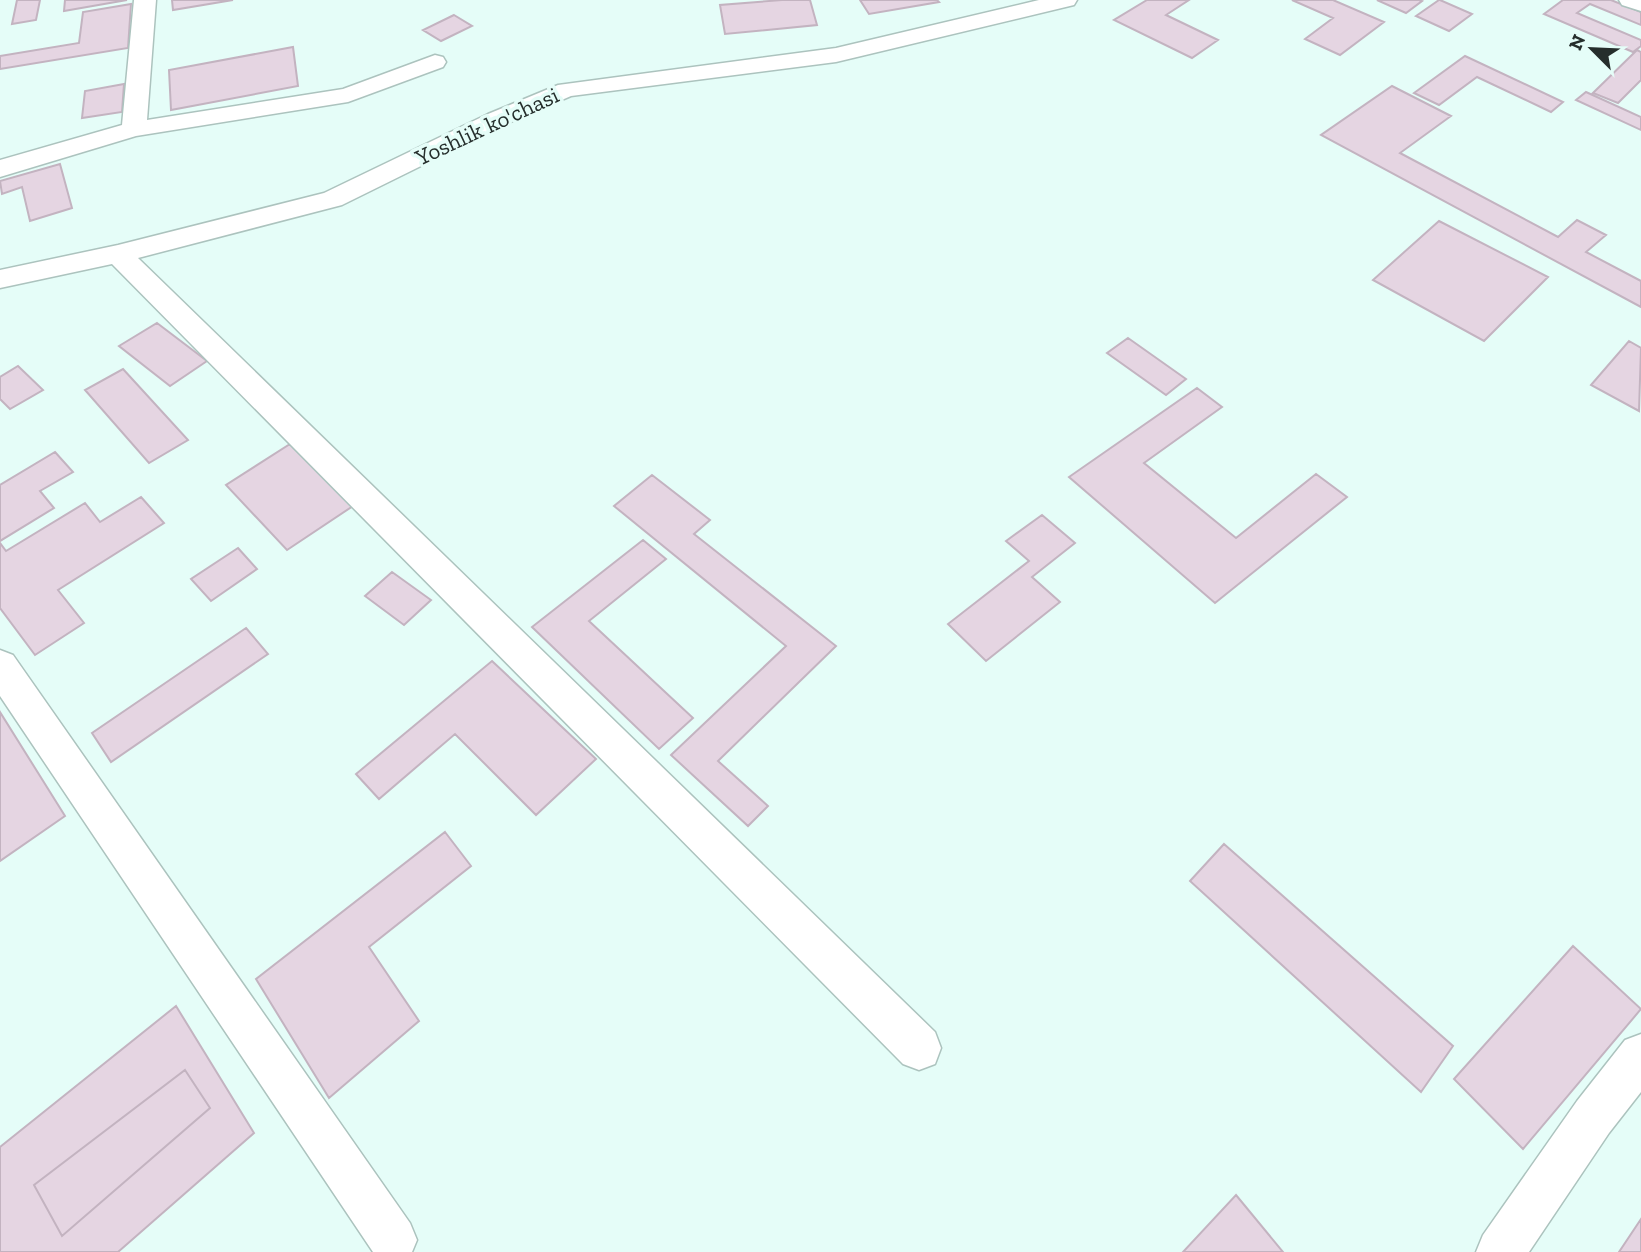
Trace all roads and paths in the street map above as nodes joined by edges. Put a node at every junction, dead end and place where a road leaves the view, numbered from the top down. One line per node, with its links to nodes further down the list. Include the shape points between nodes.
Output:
1 (145, 0): 6 (street)
2 (1066, 0): 8 (street, Yoshlik ko'chasi, via 836,55 566,90 497,118 333,199)
3 (1630, 0): 4 (street)
4 (1641, 4)
5 (435, 62): 6 (street, via 348,95)
6 (134, 129): 7 (street)
7 (0, 169)
8 (118, 254): 9 (street, Yoshlik ko'chasi); 11 (street)
9 (0, 279)
10 (0, 666): 13 (street)
11 (919, 1048)
12 (1641, 1056): 14 (street, via 1592,1117)
13 (393, 1240)
14 (1500, 1252)

